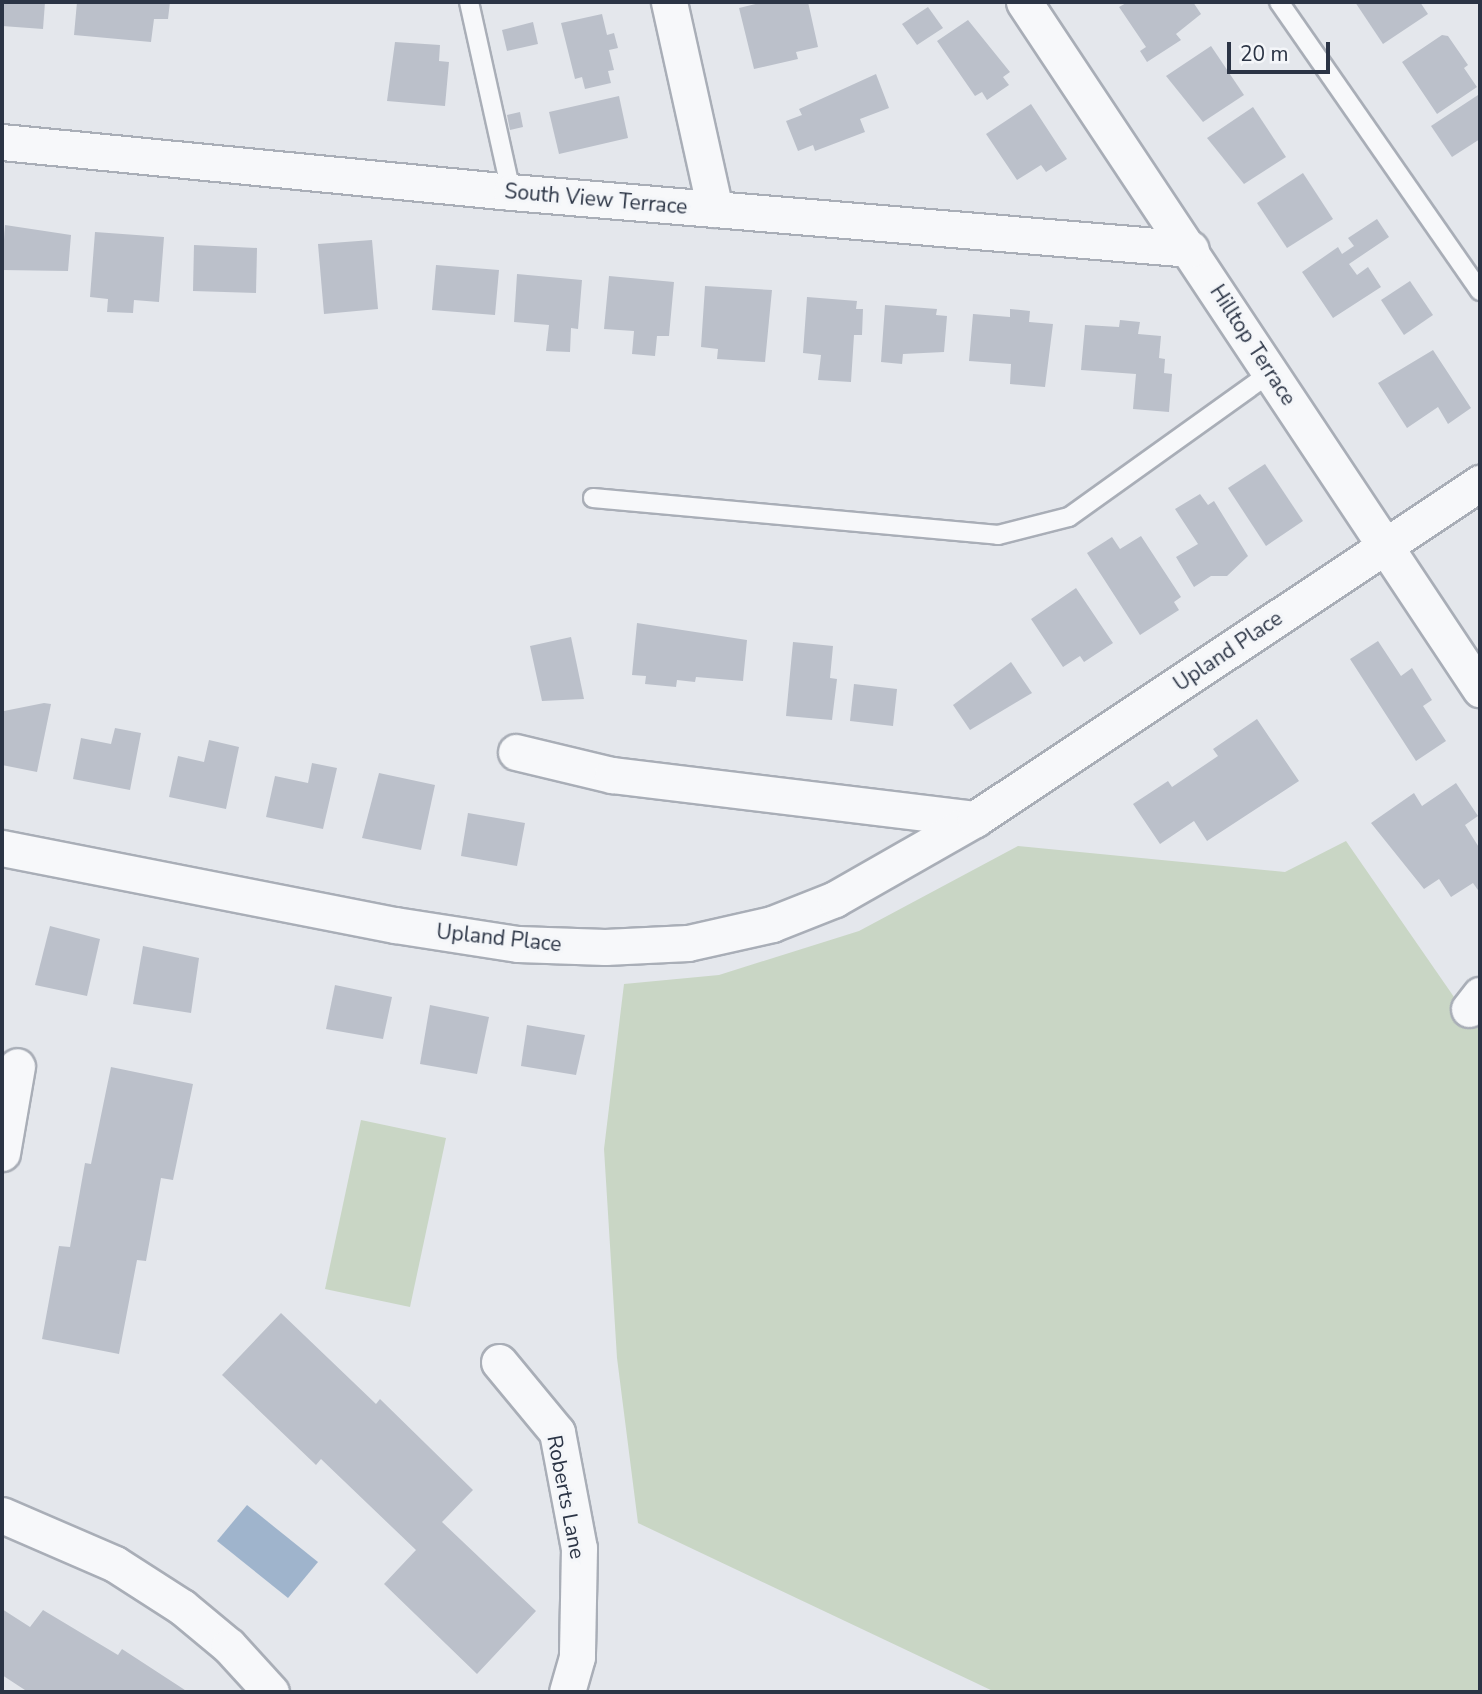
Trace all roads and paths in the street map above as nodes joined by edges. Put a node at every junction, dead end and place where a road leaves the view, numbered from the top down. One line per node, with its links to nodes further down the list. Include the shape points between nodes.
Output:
1 (469, 2): 6 (lane)
2 (669, 2): 7 (street)
3 (1024, 2): 8 (street, Hilltop Terrace)
4 (1279, 2): 9 (lane)
5 (2, 142): 6 (street, South View Terrace)
6 (511, 192): 7 (street, South View Terrace)
7 (715, 209): 8 (street, South View Terrace)
8 (1191, 249): 10 (street, Hilltop Terrace)
9 (1480, 291)
10 (1270, 373): 12 (lane, via 1069,517 998,535); 13 (street, Hilltop Terrace)
11 (1480, 483): 13 (street, Upland Place)
12 (593, 498)
13 (1385, 547): 14 (street, Hilltop Terrace); 16 (street, Upland Place)
14 (1480, 689)
15 (516, 752): 16 (street, via 612,775)
16 (975, 819): 17 (street, Upland Place, via 835,899 772,924 688,943 605,947 518,944 395,925)
17 (2, 848)
18 (17, 1066): 19 (street)
19 (2, 1153)
20 (499, 1362): 23 (street, Roberts Lane, via 557,1432 579,1548 577,1657)
21 (2, 1515): 22 (street, via 116,1564 229,1646)
22 (271, 1692)
23 (566, 1692)

